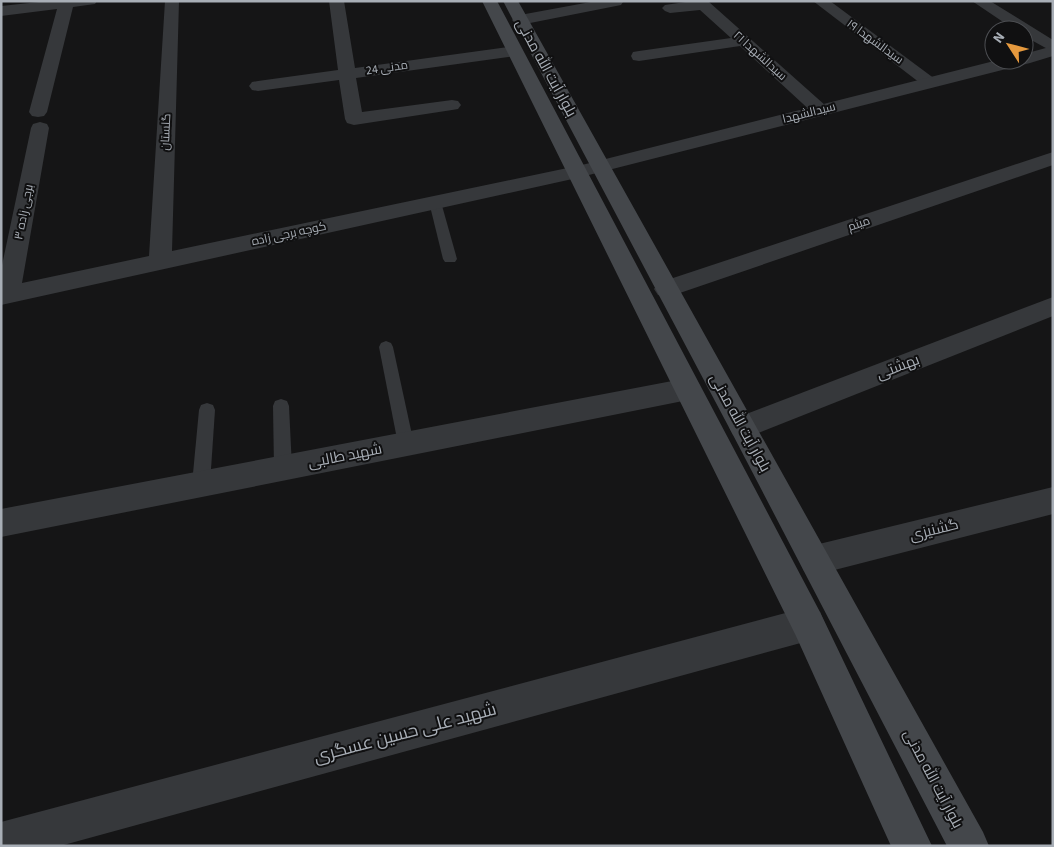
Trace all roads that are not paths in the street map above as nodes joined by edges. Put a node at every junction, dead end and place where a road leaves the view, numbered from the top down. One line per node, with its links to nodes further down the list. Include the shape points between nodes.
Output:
1 (90, 1): 9 (street)
2 (172, 1): 30 (street, گلستان)
3 (336, 1): 21 (street)
4 (489, 1): 16 (main road, بلوار آیت الله مدنی)
5 (820, 1): 22 (street, سیدالشهدا ۱۹)
6 (979, 1): 15 (street)
7 (616, 2): 12 (street)
8 (701, 3): 11 (street); 14 (street, سیدالشهدا ۲۱)
9 (66, 4): 10 (street); 32 (street, برجی زاده ۳)
10 (20, 5): 13 (street)
11 (670, 8)
12 (515, 10): 27 (main road, بلوار آیت الله مدنی)
13 (1, 11)
14 (743, 41): 18 (street); 25 (street, سیدالشهدا ۲۱)
15 (1053, 47)
16 (515, 51): 21 (street, مدنی 24); 27 (main road, بلوار آیت الله مدنی)
17 (1053, 51): 19 (street)
18 (639, 56)
19 (1034, 56)
20 (984, 68): 22 (street, سیدالشهدا)
21 (347, 74): 23 (street, مدنی 24); 24 (street, via 354,119)
22 (930, 82): 25 (street, سیدالشهدا)
23 (258, 86)
24 (452, 105)
25 (820, 110): 27 (street, سیدالشهدا)
26 (1053, 158): 31 (street, میثم)
27 (588, 168): 28 (street, کوچه برجى زاده); 31 (main road, بلوار آیت الله مدنی); 35 (main road, بلوار آیت الله مدنی)
28 (435, 202): 29 (lane); 30 (street, کوچه برجى زاده)
29 (450, 259)
30 (160, 262): 32 (street, کوچه برجى زاده)
31 (666, 289): 38 (main road, بلوار آیت الله مدنی)
32 (4, 295)
33 (1053, 306): 38 (street, بهشتی)
34 (386, 347): 39 (lane)
35 (688, 389): 39 (street, شهید طالبی); 45 (main road, بلوار آیت الله مدنی)
36 (281, 406): 40 (lane)
37 (207, 410): 41 (lane)
38 (743, 427): 44 (main road, بلوار آیت الله مدنی)
39 (406, 444): 40 (street, شهید طالبی)
40 (283, 468): 41 (street, شهید طالبی)
41 (201, 484): 43 (street, شهید طالبی)
42 (1053, 500): 44 (street, گشنیزی)
43 (1, 523)
44 (815, 560): 48 (main road, بلوار آیت الله مدنی)
45 (808, 624): 46 (street, شهید علی حسین عسگری); 47 (main road, بلوار آیت الله مدنی)
46 (1, 842)
47 (912, 846)
48 (969, 846)

